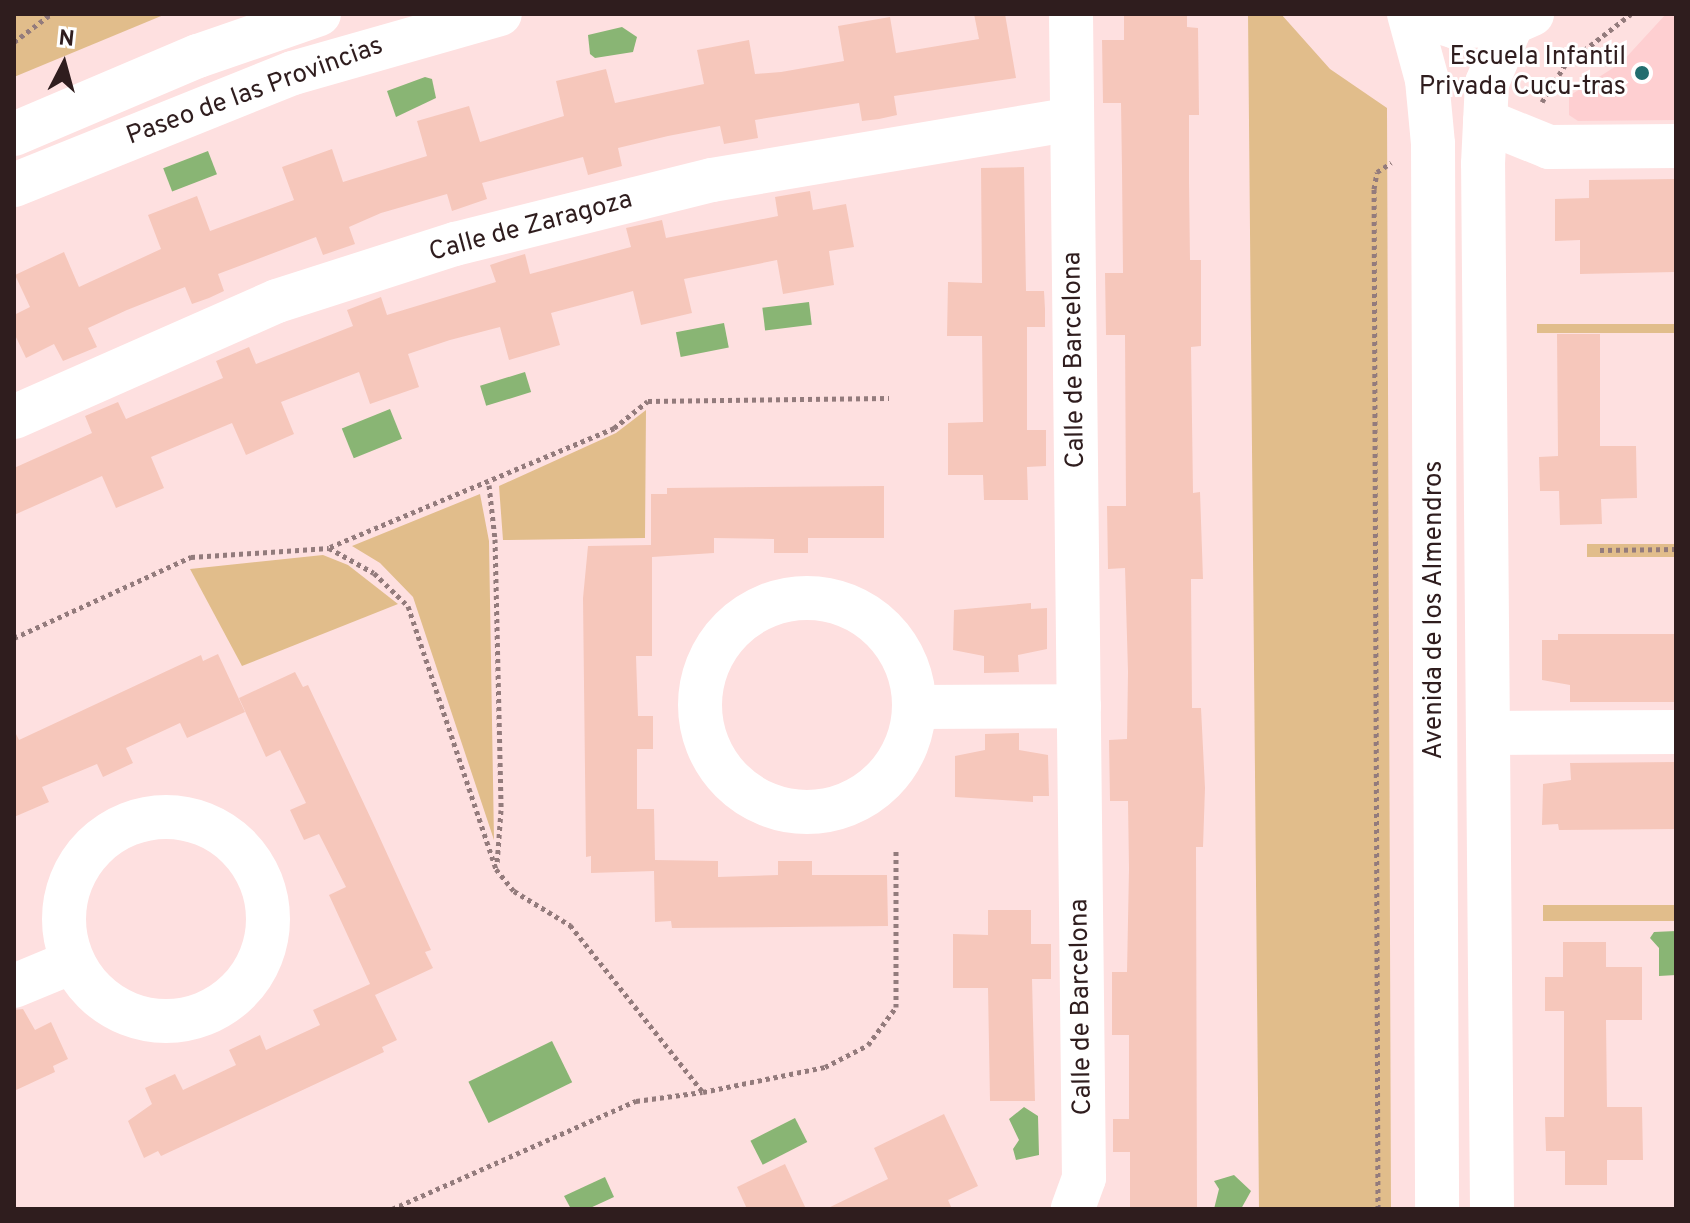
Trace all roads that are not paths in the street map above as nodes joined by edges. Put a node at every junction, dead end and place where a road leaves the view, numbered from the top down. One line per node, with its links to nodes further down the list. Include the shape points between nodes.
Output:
1 (319, 14): 8 (street, Paseo de las Provincias, via 198,56)
2 (500, 14): 10 (street, Paseo de las Provincias, via 293,73)
3 (1071, 14): 6 (street, Calle de Barcelona)
4 (1412, 14): 5 (street, via 1456,27); 19 (street, Avenida de los Almendros, via 1427,80 1433,144)
5 (1522, 18): 7 (street, Avenida de los Almendros, via 1487,83)
6 (1072, 119): 11 (street, Calle de Zaragoza, via 712,180 455,244 277,301); 12 (street, Calle de Barcelona)
7 (1485, 121): 9 (street, via 1549,147); 15 (street, Avenida de los Almendros)
8 (14, 134)
9 (1676, 146)
10 (14, 185)
11 (14, 417)
12 (1079, 706): 13 (street); 18 (street, Calle de Barcelona, via 1084,1178)
13 (915, 707): 13 (street, via 908,743 881,782 863,797 830,811 794,813 760,803 731,782 710,754 699,720 700,684 720,642 735,624 766,605 800,597 836,601 877,624 894,641 910,673)
14 (1676, 732): 15 (street, Avenida de los Almendros)
15 (1488, 733): 20 (street, Avenida de los Almendros)
16 (72, 962): 16 (street, via 63,927 66,892 82,859 106,836 136,821 170,816 213,828 254,865 267,896 270,930 261,962 248,981 215,1010 183,1021 118,1010 90,990); 17 (street)
17 (14, 986)
18 (1073, 1209)
19 (1437, 1209)
20 (1492, 1209)

